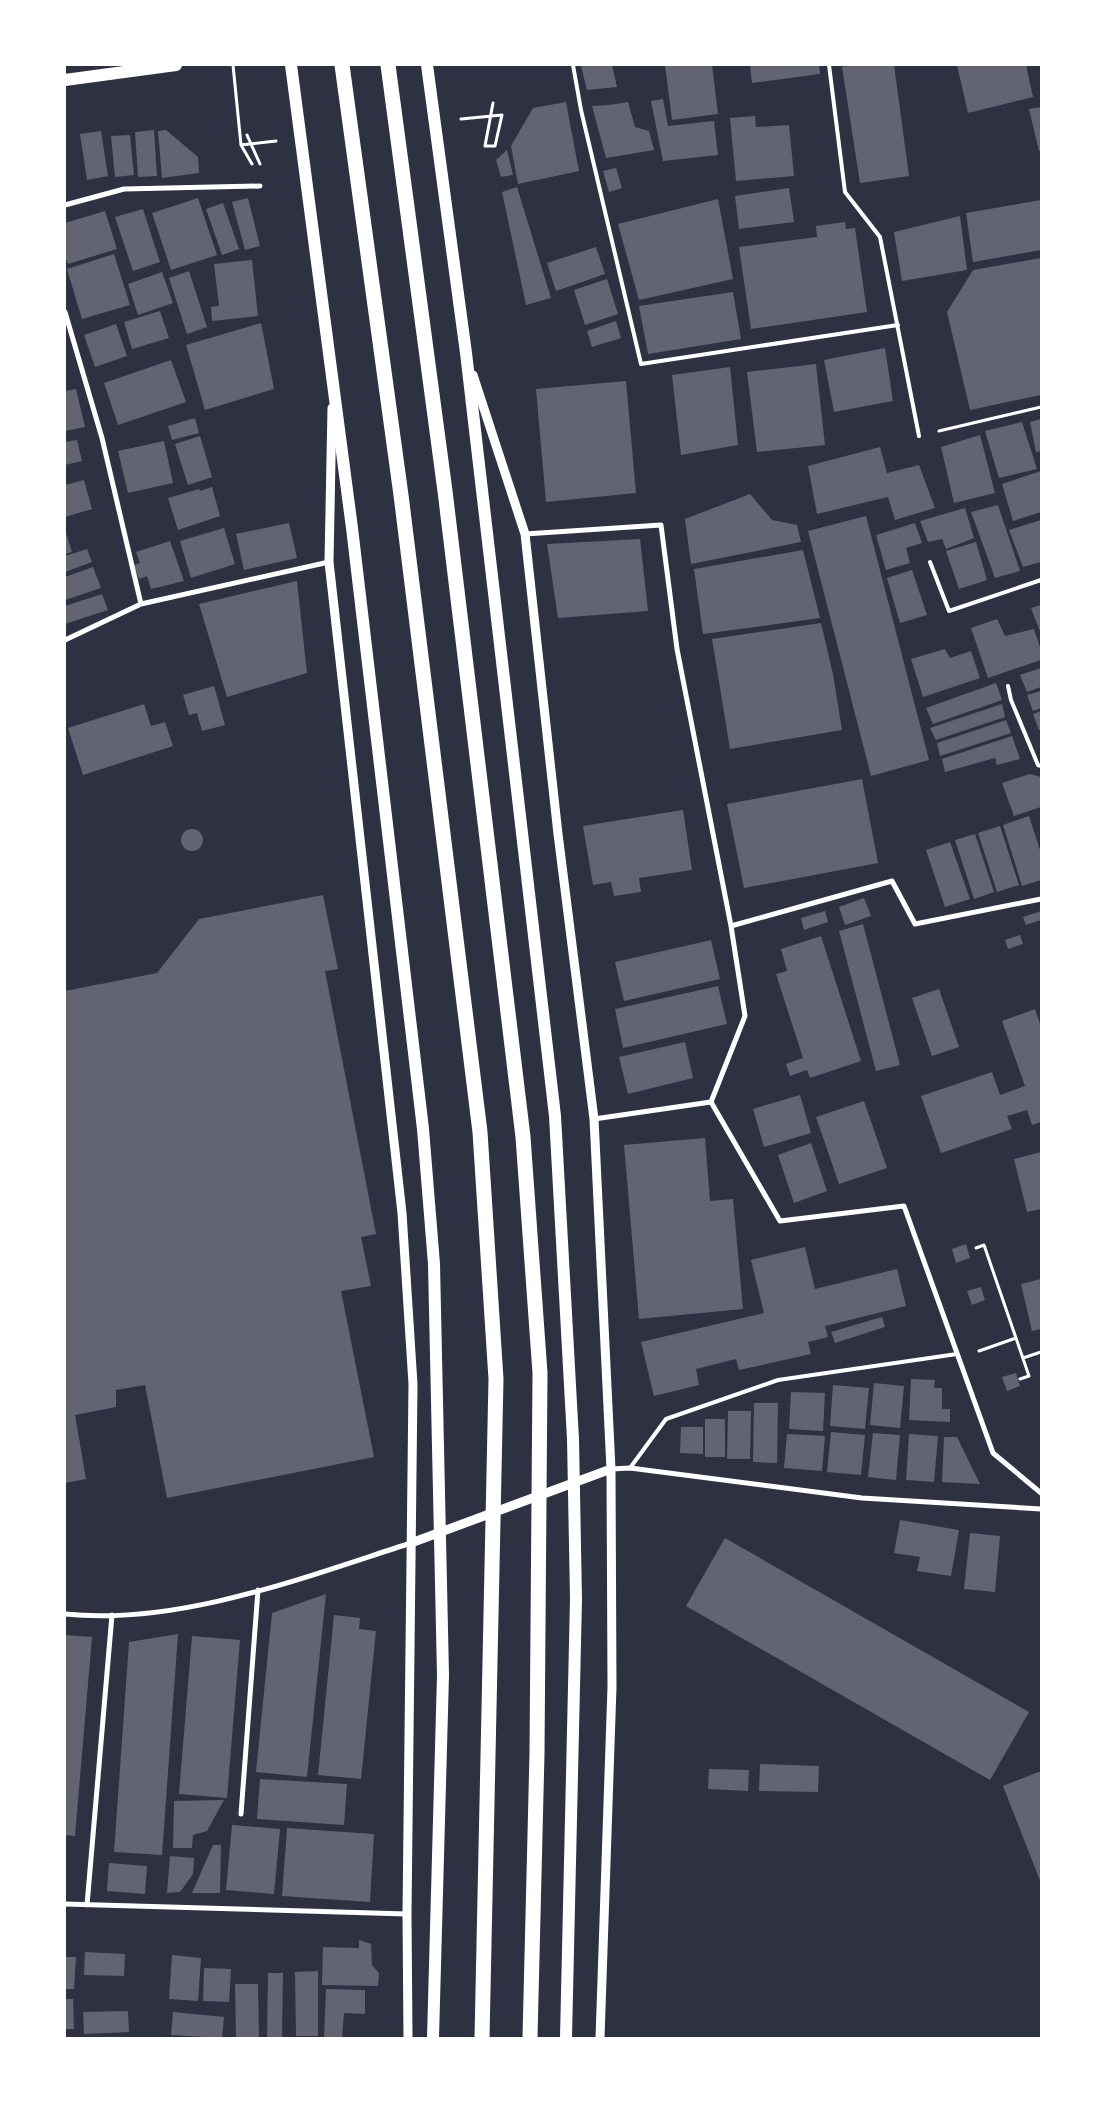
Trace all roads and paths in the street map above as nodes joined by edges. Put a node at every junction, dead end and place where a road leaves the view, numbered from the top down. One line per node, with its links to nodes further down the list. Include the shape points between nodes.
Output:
1 (176, 65): 8 (main road)
2 (291, 65): 20 (main road)
3 (342, 65): 56 (highway, via 401,495 480,1132 496,1379)
4 (388, 65): 57 (highway, via 446,501 523,1137 540,1373)
5 (427, 65): 19 (main road)
6 (573, 65): 18 (lane, via 641,364)
7 (829, 65): 18 (lane, via 845,192 880,237)
8 (65, 80)
9 (493, 103): 10 (path, via 485,146 496,146)
10 (502, 115)
11 (247, 135): 14 (path)
12 (242, 145): 13 (path)
13 (253, 167)
14 (263, 172)
15 (260, 186): 16 (street, via 124,189)
16 (65, 205)
17 (65, 312): 27 (street, via 102,438)
18 (898, 325): 22 (lane)
19 (466, 353): 23 (street); 58 (main road, via 555,1116 573,1439 576,1599)
20 (332, 378): 24 (street); 55 (main road, via 423,1129 434,1264 443,1675)
21 (1041, 407): 22 (path)
22 (919, 436)
23 (525, 534): 32 (street, via 662,524 677,649); 34 (street)
24 (329, 562): 27 (street); 46 (street, via 402,1213 413,1384)
25 (930, 562): 26 (lane, via 949,611)
26 (1041, 580)
27 (141, 604): 28 (street)
28 (65, 640)
29 (1008, 686): 30 (lane, via 1034,756)
30 (1041, 766)
31 (1041, 899): 32 (street, via 916,924 892,881)
32 (731, 926): 33 (street, via 745,1016)
33 (711, 1102): 34 (street); 39 (street, via 780,1221 904,1206)
34 (594, 1119): 43 (street)
35 (976, 1248): 36 (path, via 984,1245)
36 (1016, 1338): 37 (path); 40 (path)
37 (980, 1351)
38 (1041, 1352): 40 (path)
39 (956, 1354): 42 (lane, via 778,1380 666,1419); 44 (street, via 993,1453)
40 (1023, 1358): 41 (path, via 1029,1376)
41 (1020, 1379)
42 (630, 1468): 43 (street); 45 (street, via 862,1498)
43 (611, 1469): 46 (street); 59 (street, via 612,1686)
44 (1041, 1493)
45 (1041, 1509)
46 (412, 1543): 47 (street); 53 (street)
47 (258, 1590): 49 (street, via 155,1612); 50 (street)
48 (65, 1614): 49 (street)
49 (112, 1615): 52 (street)
50 (241, 1814)
51 (65, 1904): 52 (street)
52 (87, 1905): 53 (street)
53 (407, 1914): 54 (street)
54 (408, 2038)
55 (433, 2038)
56 (482, 2038)
57 (530, 2038)
58 (566, 2038)
59 (600, 2038)

